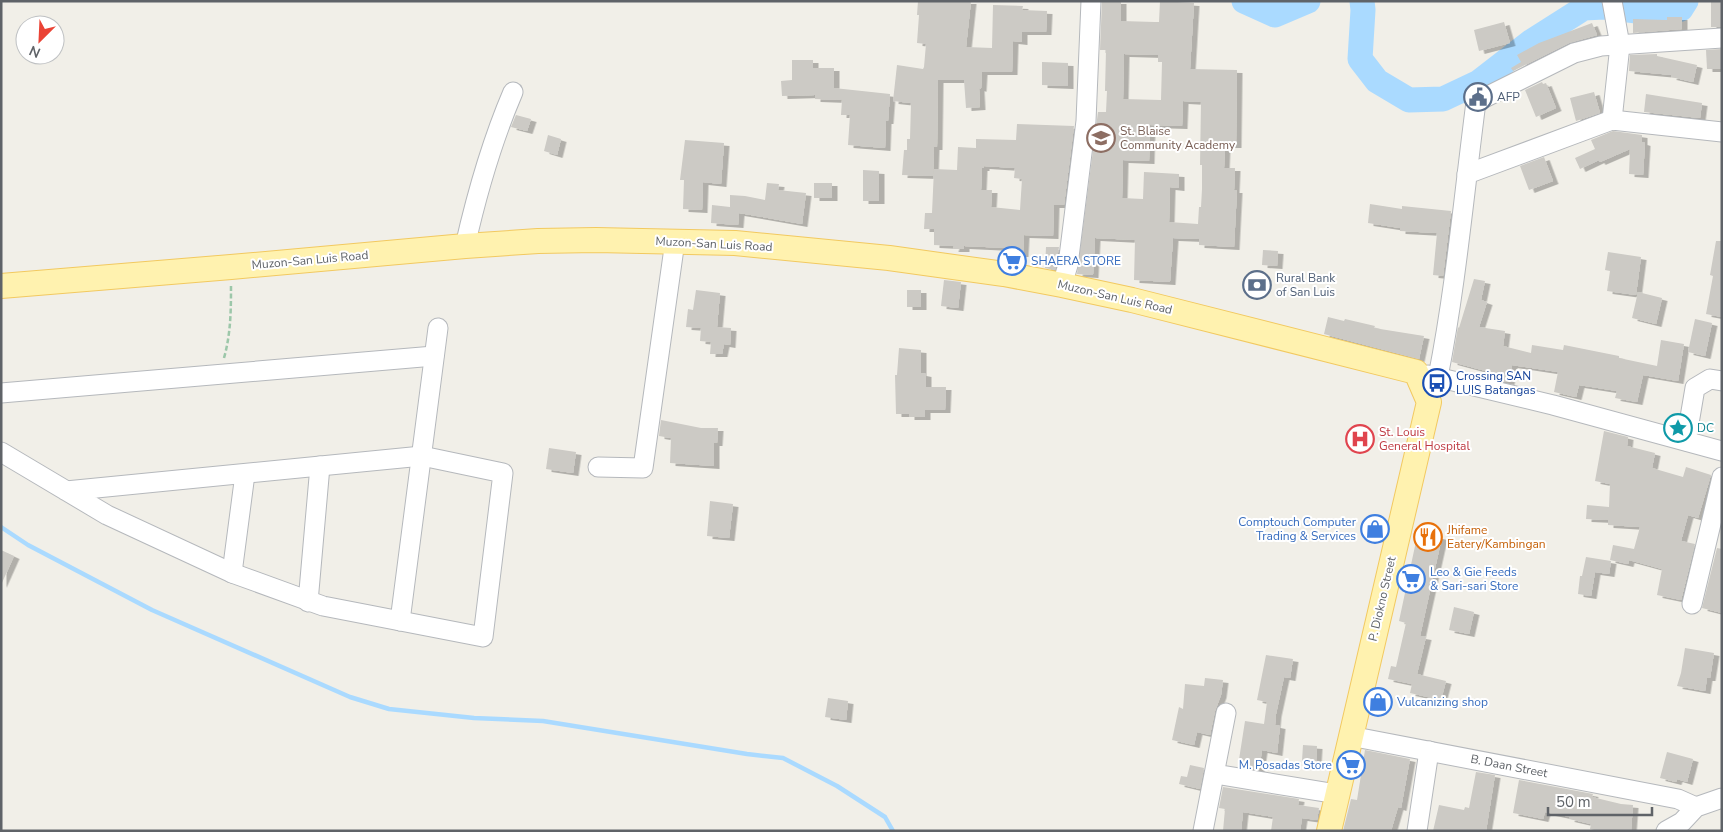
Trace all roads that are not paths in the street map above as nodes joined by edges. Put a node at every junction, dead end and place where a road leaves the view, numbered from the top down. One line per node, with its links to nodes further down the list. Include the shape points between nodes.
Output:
1 (1091, 1): 11 (street, via 1086,121 1068,265)
2 (1612, 1): 3 (street)
3 (1618, 37): 4 (street); 6 (street); 8 (street, via 1601,46 1574,53 1476,102)
4 (1722, 38)
5 (512, 92): 10 (street, via 473,210)
6 (1612, 120): 7 (street); 8 (street)
7 (1722, 132)
8 (1467, 174): 15 (street, via 1456,280)
9 (675, 241): 10 (main road, Muzon-San Luis Road, via 596,240); 11 (main road, Muzon-San Luis Road, via 735,243 889,258); 25 (street, via 643,468)
10 (465, 246): 12 (main road, Muzon-San Luis Road)
11 (1062, 285): 15 (main road, Muzon-San Luis Road)
12 (1, 286)
13 (438, 328): 14 (street)
14 (434, 356): 18 (street); 23 (street)
15 (1427, 374): 16 (street); 19 (main road)
16 (1458, 381): 19 (street); 20 (street)
17 (1722, 381): 20 (street, via 1710,379 1696,388)
18 (1, 393)
19 (1429, 402): 36 (main road, P. Diokno Street)
20 (1686, 441): 21 (street)
21 (1722, 451)
22 (1, 452): 29 (street)
23 (422, 456): 24 (street); 34 (street); 34 (street, via 503,473 483,637)
24 (320, 466): 26 (street); 32 (street)
25 (598, 467)
26 (245, 474): 28 (street); 31 (street)
27 (1722, 477): 33 (street)
28 (104, 487): 29 (street); 30 (street)
29 (66, 491): 30 (street)
30 (107, 515): 31 (street)
31 (232, 573): 32 (street)
32 (308, 602): 34 (street)
33 (1692, 604)
34 (400, 621)
35 (1226, 712): 38 (street)
36 (1350, 736): 37 (street, B. Daan Street); 39 (main road, P. Diokno Street)
37 (1429, 751): 41 (street, B. Daan Street, via 1678,798); 44 (street)
38 (1215, 774): 39 (street); 42 (street)
39 (1337, 794): 43 (main road, P. Diokno Street)
40 (1722, 798): 41 (street)
41 (1696, 807): 45 (street, via 1682,822)
42 (1203, 831)
43 (1329, 831)
44 (1417, 831)
45 (1666, 831)

